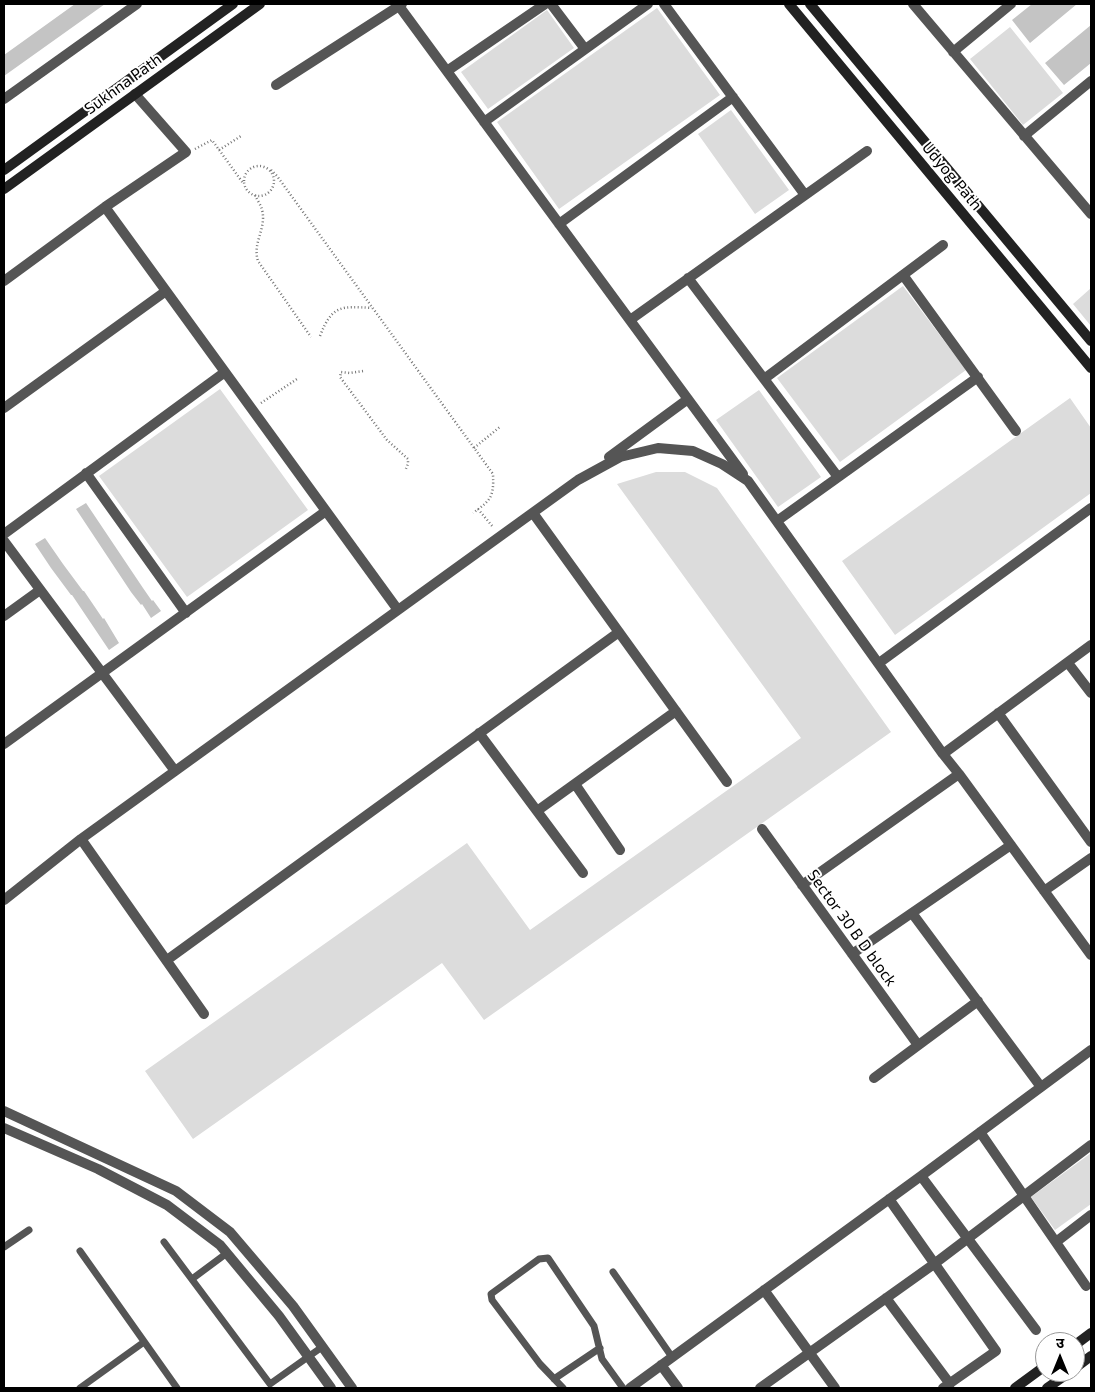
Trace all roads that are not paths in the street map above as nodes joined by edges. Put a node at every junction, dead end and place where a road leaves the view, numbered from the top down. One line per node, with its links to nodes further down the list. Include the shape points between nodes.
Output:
1 (137, 4): 20 (street)
2 (234, 4): 24 (main road, Sukhna Path)
3 (260, 4): 18 (main road, Sukhna Path)
4 (545, 4): 15 (street)
5 (551, 4): 13 (street)
6 (648, 4): 13 (street)
7 (664, 4): 19 (street)
8 (789, 4): 37 (main road, Udyog Path)
9 (810, 4): 36 (main road, Udyog Path)
10 (914, 4): 14 (street)
11 (1011, 4): 14 (street)
12 (401, 5): 15 (street); 17 (street)
13 (585, 50): 21 (street)
14 (953, 52): 22 (street)
15 (447, 72): 21 (street)
16 (1091, 81): 22 (street)
17 (276, 85)
18 (135, 94): 25 (main road, Sukhna Path); 27 (street, via 186,152)
19 (733, 97): 26 (street); 29 (street)
20 (4, 99)
21 (484, 122): 29 (street)
22 (1024, 136): 28 (street)
23 (867, 151): 26 (street)
24 (4, 170)
25 (4, 189)
26 (805, 196): 32 (street)
27 (105, 207): 33 (street); 34 (street)
28 (1091, 214)
29 (559, 224): 35 (street)
30 (943, 245): 31 (street)
31 (903, 275): 39 (street); 40 (street)
32 (688, 278): 35 (street); 40 (street)
33 (4, 281)
34 (166, 291): 38 (street); 42 (street)
35 (630, 320): 41 (street)
36 (1091, 341)
37 (1091, 368)
38 (225, 372): 44 (street); 49 (street)
39 (978, 377): 43 (street); 45 (street)
40 (764, 379): 45 (street)
41 (688, 399): 46 (street); 47 (street)
42 (4, 408)
43 (1016, 431)
44 (86, 473): 52 (street); 56 (street)
45 (838, 478): 51 (street)
46 (578, 480): 47 (street, via 620,457 658,448 693,451); 50 (street)
47 (748, 480): 51 (street)
48 (1091, 508): 61 (street)
49 (326, 511): 55 (street); 56 (street)
50 (533, 513): 55 (street); 58 (street)
51 (777, 521): 61 (street)
52 (4, 534)
53 (4, 541): 54 (street)
54 (40, 590): 57 (street); 62 (street)
55 (398, 610): 69 (street)
56 (186, 613): 62 (street)
57 (4, 616)
58 (619, 632): 64 (street); 66 (street)
59 (1091, 646): 60 (street)
60 (1068, 662): 63 (street); 65 (street)
61 (879, 663): 68 (street)
62 (102, 673): 67 (street); 69 (street)
63 (1091, 693)
64 (676, 711): 71 (street); 72 (street)
65 (998, 713): 68 (street); 76 (street)
66 (480, 733): 73 (street); 87 (street)
67 (4, 744)
68 (943, 754): 70 (street)
69 (175, 772): 75 (street)
70 (959, 774): 77 (street); 81 (street)
71 (727, 782)
72 (575, 784): 73 (street); 78 (street)
73 (537, 811): 80 (street)
74 (762, 830): 81 (street, Sector 30 B D block)
75 (81, 839): 83 (street); 87 (street)
76 (1091, 842)
77 (1011, 845): 82 (street); 84 (street)
78 (620, 850)
79 (1091, 858): 82 (street)
80 (583, 873)
81 (802, 885): 85 (street, Sector 30 B D block)
82 (1044, 891): 86 (street)
83 (4, 900)
84 (912, 913): 85 (street); 88 (street)
85 (852, 954): 90 (street, Sector 30 B D block)
86 (1091, 955)
87 (166, 960): 89 (street)
88 (978, 1001): 90 (street); 93 (street)
89 (204, 1014)
90 (918, 1045): 92 (street)
91 (1091, 1050): 93 (street)
92 (874, 1078)
93 (1042, 1087): 96 (street)
94 (4, 1111): 117 (street, via 176,1191 230,1232 293,1306)
95 (4, 1128): 108 (street, via 98,1168 168,1204)
96 (980, 1132): 98 (street); 99 (street)
97 (1091, 1145): 99 (street)
98 (921, 1176): 100 (street); 103 (street)
99 (1023, 1195): 103 (street); 105 (street)
100 (889, 1199): 109 (street); 113 (street)
101 (1091, 1216): 105 (street)
102 (29, 1230): 106 (lane)
103 (967, 1238): 109 (street); 115 (street)
104 (164, 1242): 111 (lane)
105 (1056, 1242): 112 (street)
106 (4, 1247)
107 (80, 1251): 116 (lane)
108 (227, 1253): 111 (lane); 120 (street)
109 (934, 1264): 114 (street); 125 (street, via 996,1351)
110 (613, 1272): 121 (lane)
111 (192, 1280): 120 (lane, via 270,1384)
112 (1086, 1286)
113 (764, 1290): 119 (street); 121 (street)
114 (886, 1298): 119 (street); 125 (street)
115 (1036, 1330)
116 (144, 1342): 126 (lane); 127 (lane)
117 (322, 1347): 120 (lane); 129 (street)
118 (600, 1348): 124 (lane); 124 (lane, via 594,1326 548,1258 539,1258 491,1294 492,1300); 131 (lane, via 602,1359)
119 (809, 1353): 134 (street); 135 (street)
120 (308, 1357): 128 (street)
121 (672, 1358): 122 (street)
122 (661, 1365): 132 (street); 133 (street)
123 (1035, 1373): 136 (main road)
124 (554, 1379): 130 (lane)
125 (947, 1386)
126 (80, 1388)
127 (177, 1388)
128 (331, 1388)
129 (352, 1388)
130 (563, 1388)
131 (623, 1388)
132 (630, 1388)
133 (678, 1388)
134 (760, 1388)
135 (835, 1388)
136 (1015, 1388)

